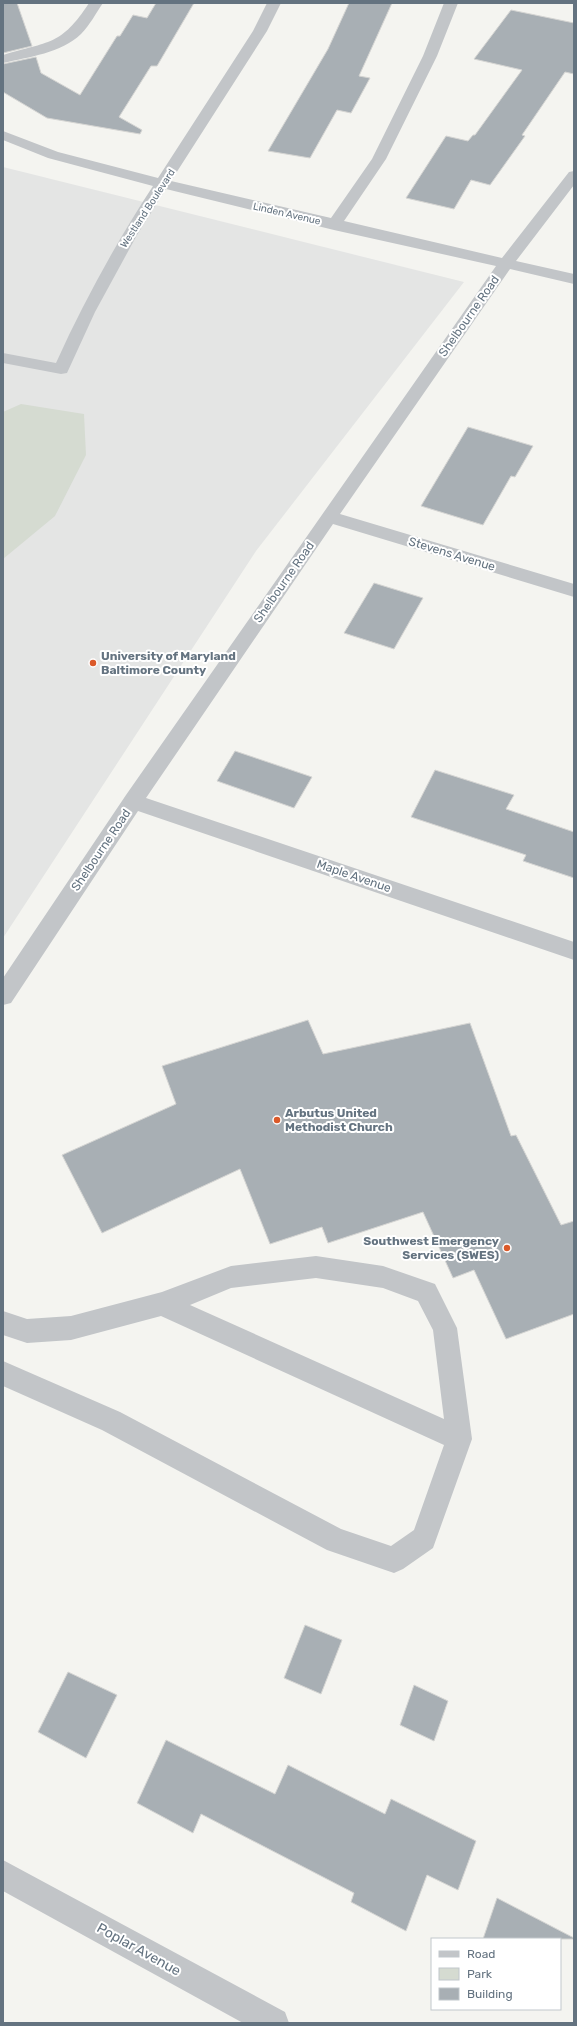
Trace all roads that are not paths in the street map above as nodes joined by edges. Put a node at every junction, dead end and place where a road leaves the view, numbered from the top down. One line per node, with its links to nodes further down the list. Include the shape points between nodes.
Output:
1 (96, 3): 4 (street, via 77,31 68,38 58,44)
2 (274, 3): 7 (street, Westland Boulevard, via 260,30)
3 (451, 3): 8 (street, via 430,56 379,159)
4 (3, 59)
5 (3, 135): 7 (street, Linden Avenue, via 53,155)
6 (574, 175): 9 (street, Shelbourne Road)
7 (163, 184): 8 (street, Linden Avenue); 11 (street, Westland Boulevard, via 108,271 61,369)
8 (334, 224): 9 (street, Linden Avenue)
9 (506, 263): 10 (street, Linden Avenue); 12 (street, Shelbourne Road)
10 (574, 278)
11 (3, 358)
12 (329, 517): 13 (street, Stevens Avenue); 14 (street, Shelbourne Road)
13 (574, 591)
14 (133, 801): 15 (street, Maple Avenue); 16 (street, Shelbourne Road)
15 (574, 951)
16 (3, 996)
17 (162, 1304): 18 (street, via 70,1328 26,1331); 20 (street); 20 (street, via 231,1277 316,1266 383,1277 426,1292 445,1328)
18 (3, 1323)
19 (3, 1373): 20 (street, via 111,1421 336,1541 394,1560 424,1539)
20 (459, 1439)
21 (3, 1875): 22 (street, Poplar Avenue)
22 (274, 2023)

